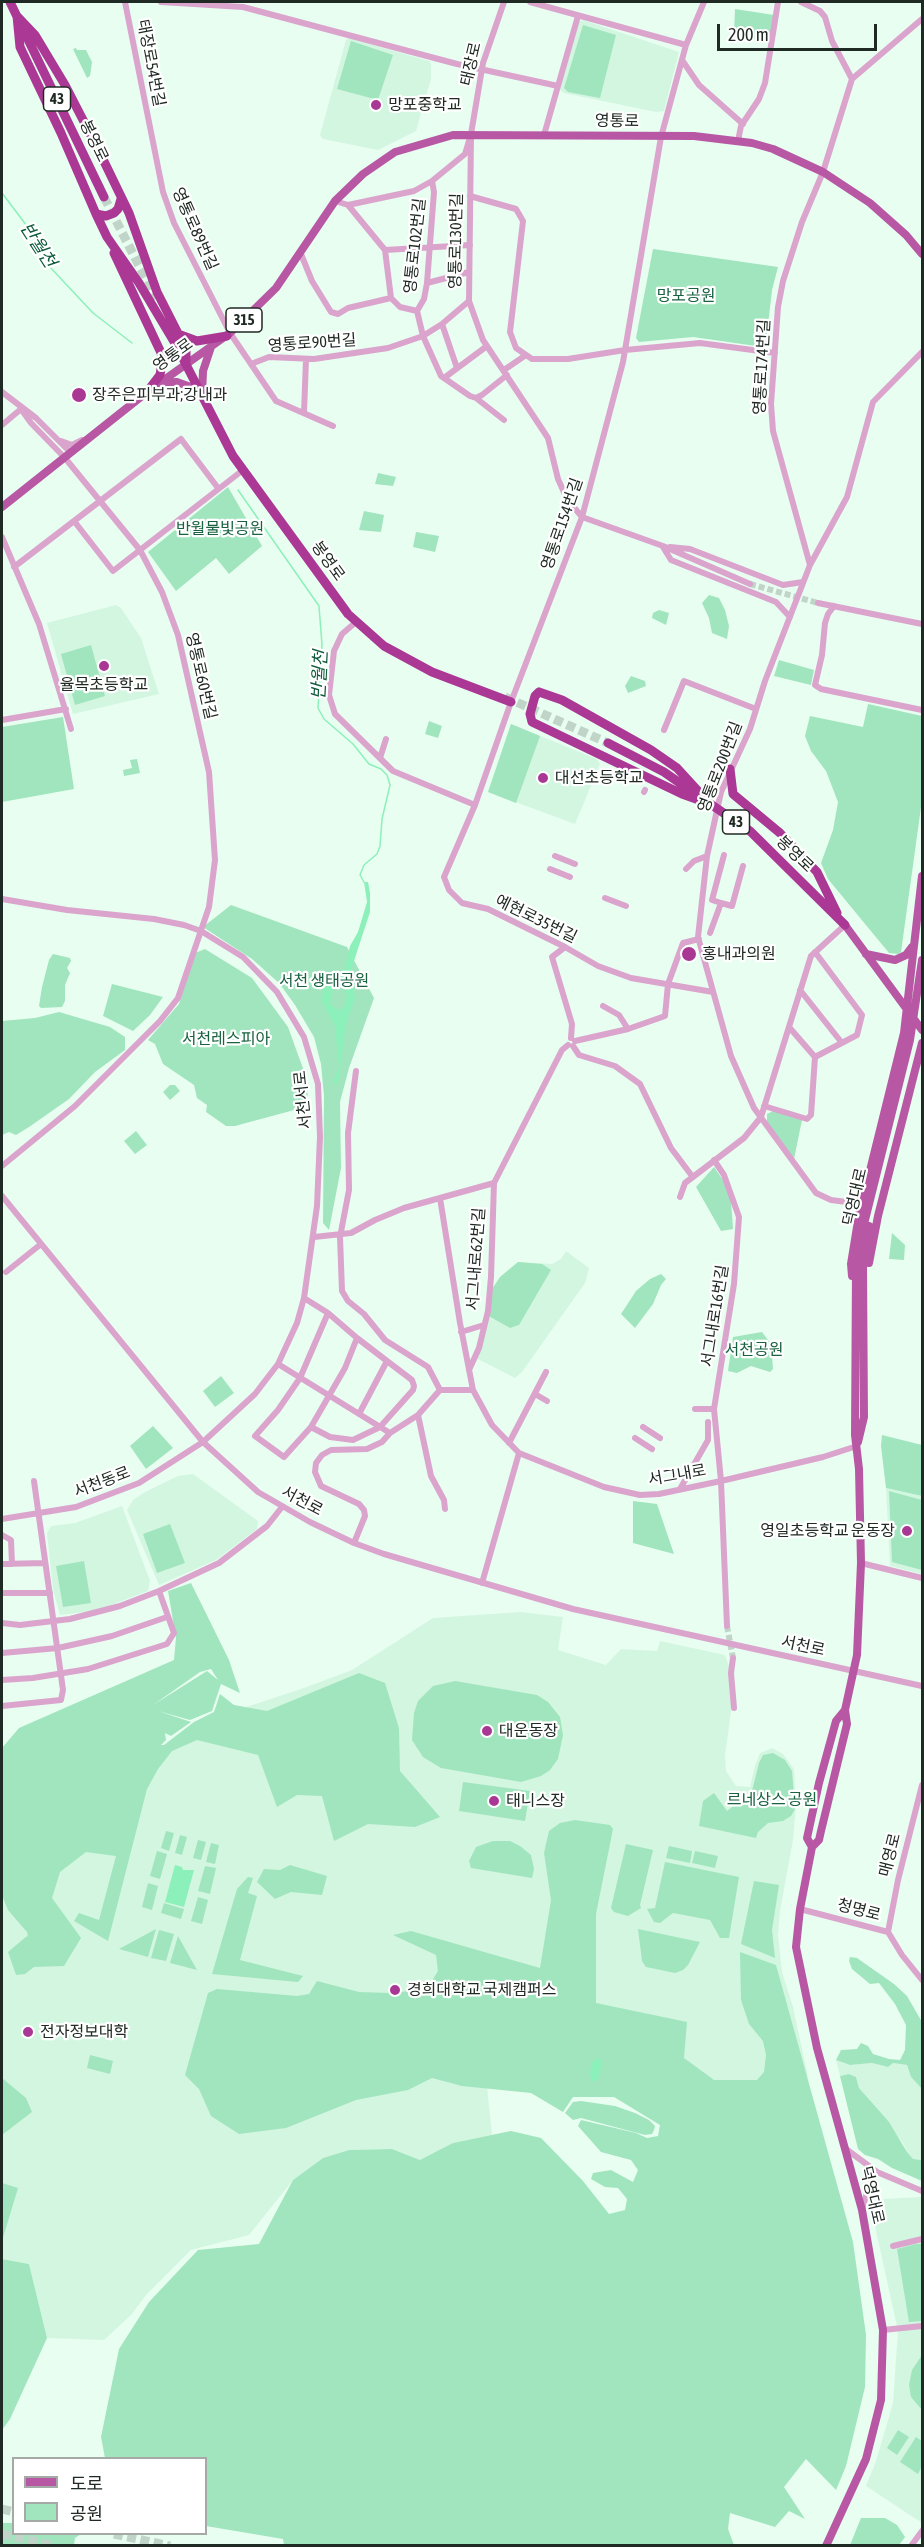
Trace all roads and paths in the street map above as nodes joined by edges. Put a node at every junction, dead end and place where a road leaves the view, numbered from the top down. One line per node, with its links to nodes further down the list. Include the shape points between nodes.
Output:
1 (10, 2): 9 (highway, 봉영로 / 43)
2 (128, 2): 18 (street, 태장로54번길)
3 (161, 2): 14 (street, via 243,7)
4 (504, 2): 14 (street, 태장로)
5 (530, 2): 10 (street)
6 (705, 2): 12 (street, 영통로154번길)
7 (778, 2): 17 (street, via 765,83)
8 (801, 2): 15 (street, via 825,17 832,41)
9 (17, 16): 25 (highway, via 35,35 65,85); 27 (highway, 봉영로 / 43); 30 (highway, via 20,47)
10 (578, 16): 12 (street); 16 (street)
11 (922, 19): 15 (street)
12 (686, 45): 13 (street, 영통로154번길)
13 (682, 60): 17 (street, via 699,85); 21 (street, 영통로154번길)
14 (482, 69): 16 (street); 19 (street, 태장로)
15 (852, 80): 23 (street, 영통로174번길)
16 (558, 86): 20 (street)
17 (743, 124): 22 (street)
18 (150, 130): 44 (street, 영통로89번길, via 174,224)
19 (471, 134): 20 (main road, 영통로 / 315); 24 (street, via 465,154); 26 (street, 영통로130번길); 28 (main road, 영통로 / 315, via 453,135 395,152 363,174)
20 (544, 135): 21 (main road, 영통로 / 315)
21 (661, 137): 22 (main road, 영통로 / 315); 48 (street, 영통로154번길)
22 (738, 141): 23 (main road, 영통로 / 315, via 773,149)
23 (823, 172): 36 (main road, 영통로 / 315, via 870,203); 50 (street, 영통로174번길, via 788,264 778,307)
24 (432, 181): 29 (street, via 404,195); 33 (street, 영통로102번길)
25 (118, 191): 30 (highway, via 122,200 118,209 110,215); 43 (highway, via 157,292)
26 (471, 196): 32 (street, 영통로130번길); 51 (street, via 516,209 523,221 510,332 516,348)
27 (104, 197)
28 (335, 201): 29 (street); 35 (main road, 영통로 / 315)
29 (348, 205): 34 (street)
30 (96, 214): 31 (highway)
31 (107, 237): 54 (highway, 봉영로, via 139,283); 60 (highway, via 164,357 160,375)
32 (470, 245): 33 (street); 37 (street, 영통로130번길)
33 (430, 247): 34 (street); 38 (street, 영통로102번길)
34 (385, 250): 39 (street)
35 (301, 254): 39 (street, 영통로102번길, via 331,312 338,314); 44 (main road, 영통로 / 315, via 276,288)
36 (922, 254)
37 (469, 272): 38 (street); 40 (street, 영통로130번길)
38 (427, 283): 41 (street, 영통로102번길)
39 (391, 298): 41 (street, 영통로102번길, via 400,307)
40 (469, 301): 42 (street, 영통로90번길); 47 (street, 영통로130번길)
41 (417, 311): 45 (street, 영통로102번길)
42 (442, 324): 45 (street, 영통로90번길); 55 (street)
43 (178, 334): 44 (highway, via 198,341); 54 (highway, via 186,349)
44 (228, 334): 46 (main road, 영통로 / 315); 53 (street, 영통로90번길)
45 (423, 336): 52 (street, 영통로90번길, via 388,348); 57 (street, via 436,369)
46 (211, 346): 54 (main road, 영통로 / 315); 61 (main road)
47 (488, 346): 55 (street); 56 (street, 영통로130번길)
48 (626, 350): 50 (street, via 699,343); 51 (street, via 568,359 532,359); 75 (street, 영통로154번길)
49 (922, 352): 80 (street, 영통로200번길, via 873,402 847,497)
50 (775, 353): 80 (street, 영통로174번길, via 773,431)
51 (526, 355): 56 (street)
52 (306, 359): 53 (street, 영통로90번길, via 269,357); 64 (street)
53 (251, 364): 64 (street, 영통로90번길, via 276,401)
54 (186, 366): 58 (main road, 영통로 / 315); 61 (highway, 봉영로)
55 (457, 369): 57 (street)
56 (505, 373): 62 (street); 75 (street, 영통로130번길, via 548,438 563,490)
57 (444, 378): 62 (street)
58 (161, 382): 60 (main road, 영통로 / 315); 61 (main road, via 182,383)
59 (2, 392): 63 (street)
60 (147, 392): 68 (main road, 영통로 / 315)
61 (201, 393): 71 (highway, 봉영로)
62 (476, 398): 65 (street)
63 (21, 409): 66 (street); 69 (street); 70 (street)
64 (304, 413): 67 (street, 영통로90번길)
65 (504, 420)
66 (2, 425)
67 (333, 426)
68 (98, 432): 69 (street, via 72,445); 70 (main road, 영통로 / 315)
69 (58, 440): 70 (street)
70 (68, 455): 73 (street, 영통로60번길); 74 (main road, 영통로 / 315)
71 (243, 470): 72 (street); 87 (highway, 봉영로)
72 (218, 488): 73 (street, via 181,439); 79 (street)
73 (100, 501): 76 (street); 79 (street, 영통로60번길)
74 (2, 507)
75 (582, 517): 78 (street); 89 (street, 영통로154번길)
76 (74, 521): 79 (street, via 113,571); 81 (street)
77 (2, 537): 81 (street)
78 (663, 546): 82 (street, via 690,549 783,585); 83 (street); 86 (street, via 671,560 776,602)
79 (140, 550): 116 (street, 영통로60번길, via 178,634 209,772 215,860 209,907)
80 (810, 565): 82 (street, 영통로200번길)
81 (14, 567): 91 (street, via 39,624)
82 (803, 582): 86 (street, 영통로200번길)
83 (750, 584)
84 (818, 603): 85 (street)
85 (834, 606): 88 (street); 92 (street, via 825,623 815,685 826,691)
86 (790, 616): 90 (street, 영통로200번길)
87 (356, 622): 89 (highway, 봉영로, via 384,646 422,667); 98 (street, via 342,634 334,651 330,704 335,714)
88 (922, 624)
89 (511, 702): 101 (street, 영통로154번길)
90 (756, 709): 95 (street, via 684,681); 99 (street, 영통로200번길)
91 (66, 710): 93 (street); 94 (street)
92 (922, 710)
93 (2, 720)
94 (71, 729)
95 (664, 730)
96 (386, 739): 98 (street)
97 (609, 743): 100 (highway, 봉영로 / 43, via 664,772)
98 (380, 758): 101 (street, via 393,771)
99 (730, 769): 104 (street, 영통로200번길); 115 (highway, via 733,794 817,872)
100 (710, 804): 100 (highway, via 676,768 651,750 562,700 539,692 535,696 532,722); 115 (highway, 봉영로 / 43, via 750,831)
101 (475, 805): 120 (street, 예현로35번길, via 444,877 449,890 462,903 488,909)
102 (724, 855): 113 (street, via 712,900)
103 (555, 856): 105 (street)
104 (707, 856): 108 (street); 118 (street, 영통로200번길)
105 (575, 864)
106 (743, 866): 113 (street, via 732,906)
107 (550, 869): 110 (street)
108 (686, 869)
109 (922, 876): 119 (main road)
110 (570, 877)
111 (605, 898): 114 (street)
112 (2, 899): 116 (street, 서천서로, via 154,918)
113 (721, 903): 117 (street)
114 (626, 906)
115 (843, 923): 121 (street); 122 (main road, 봉영로 / 43)
116 (201, 931): 142 (street, 영통로60번길, via 178,998 160,1021 75,1106); 151 (street, 서천서로, via 253,964 277,992 304,1037 314,1064 320,1100)
117 (710, 933)
118 (699, 939): 124 (street, via 683,943); 127 (street, 영통로200번길)
119 (913, 946): 122 (main road, via 899,959); 129 (main road)
120 (565, 947): 124 (street, 예현로35번길, via 598,966 631,978); 133 (street, via 552,957 572,1024)
121 (815, 952): 125 (street); 134 (street, via 862,1015 856,1035)
122 (866, 954): 129 (main road, 봉영로 / 43)
123 (922, 960): 149 (main road, 덕영대로, via 910,1040)
124 (668, 984): 127 (street, 예현로35번길); 131 (street, via 665,1016)
125 (800, 990): 130 (street); 134 (street)
126 (922, 991): 149 (main road, 덕영대로, via 916,1038)
127 (713, 992): 140 (street, 영통로200번길, via 732,1056)
128 (603, 1006): 131 (street, via 619,1015)
129 (905, 1008): 132 (main road, 봉영로 / 43); 148 (main road, via 904,1033)
130 (789, 1027): 136 (street); 139 (street)
131 (628, 1029): 133 (street)
132 (922, 1030)
133 (572, 1042): 143 (street, via 579,1055 615,1066 640,1084 671,1148); 144 (street, 서그내로62번길, via 562,1050)
134 (842, 1043): 136 (street)
135 (922, 1043): 137 (main road)
136 (814, 1057): 139 (street, via 811,1115 807,1119)
137 (920, 1064): 155 (main road)
138 (357, 1071): 150 (street, via 348,1133 349,1190)
139 (764, 1106): 140 (street)
140 (761, 1117): 141 (street, via 744,1138); 148 (street, 영통로200번길, via 816,1193 831,1200)
141 (714, 1160): 143 (street); 171 (street, 서그내로16번길, via 724,1175 739,1217 734,1284)
142 (2, 1166)
143 (692, 1176): 146 (street)
144 (494, 1183): 147 (street, 서그내로62번길); 157 (street, 서그내로62번길, via 492,1277)
145 (2, 1196): 152 (street, 서천로)
146 (681, 1197)
147 (440, 1198): 150 (street, 서그내로62번길); 158 (street, 서그내로)
148 (862, 1204): 155 (main road, via 850,1264)
149 (866, 1225): 155 (main road, 덕영대로, via 856,1268)
150 (340, 1234): 151 (street, 서그내로62번길); 165 (street, via 340,1281 348,1301 385,1340 428,1366)
151 (314, 1237): 154 (street, 서천서로)
152 (41, 1244): 153 (street); 181 (street, 서천로)
153 (3, 1271)
154 (304, 1298): 156 (street); 161 (street, 서천서로)
155 (859, 1298): 183 (main road, 덕영대로)
156 (328, 1313): 159 (street); 164 (street)
157 (484, 1325): 158 (street); 162 (street, 서그내로62번길)
158 (461, 1332): 162 (street, 서그내로)
159 (357, 1338): 160 (street); 168 (street)
160 (387, 1360): 172 (street); 175 (street, via 414,1386)
161 (278, 1364): 164 (street); 181 (street, 서천서로, via 255,1394)
162 (469, 1370): 166 (street, 서그내로)
163 (546, 1372): 167 (street)
164 (300, 1378): 168 (street); 174 (street, via 255,1436 284,1457)
165 (440, 1390): 166 (street); 173 (street)
166 (473, 1390): 182 (street, 서그내로, via 492,1425)
167 (535, 1394): 169 (street); 182 (street)
168 (329, 1396): 172 (street); 174 (street)
169 (547, 1401)
170 (695, 1409): 171 (street)
171 (714, 1409): 178 (street, 서그내로16번길, via 708,1422)
172 (359, 1414): 175 (street)
173 (418, 1415): 177 (street); 190 (street, via 431,1476)
174 (311, 1426): 175 (street, via 330,1437 353,1440)
175 (380, 1426): 177 (street)
176 (643, 1426): 180 (street)
177 (390, 1432): 194 (street, via 382,1442 367,1449 331,1450 316,1463 321,1486 364,1510)
178 (713, 1435): 187 (street, 서그내로16번길); 188 (street)
179 (636, 1438): 184 (street)
180 (660, 1438)
181 (202, 1442): 189 (street, 서천로, via 258,1492); 191 (street, 서천동로, via 139,1483 76,1507)
182 (509, 1443): 185 (street, 서그내로)
183 (857, 1446): 187 (street, 서그내로); 196 (main road, 덕영대로)
184 (652, 1449)
185 (519, 1453): 188 (street, 서그내로, via 616,1490 640,1495); 200 (street)
186 (34, 1481): 191 (street)
187 (721, 1481): 188 (street, 서그내로); 207 (street, 서그내로16번길)
188 (680, 1489)
189 (282, 1506): 194 (street, 서천로); 201 (street, via 267,1527 219,1563)
190 (445, 1509)
191 (39, 1514): 192 (street, 서천동로); 195 (street)
192 (2, 1519)
193 (2, 1535): 198 (street, via 11,1540)
194 (354, 1543): 200 (street, 서천로)
195 (45, 1563): 198 (street); 203 (street)
196 (861, 1563): 199 (street); 211 (main road, 덕영대로)
197 (2, 1564): 198 (street)
198 (12, 1564)
199 (922, 1578)
200 (482, 1583): 211 (street, 서천로, via 609,1618)
201 (159, 1591): 204 (street); 205 (street, via 120,1606)
202 (2, 1593): 203 (street)
203 (50, 1593): 205 (street)
204 (167, 1617): 208 (street, via 112,1636); 212 (street, via 174,1633 167,1644)
205 (54, 1621): 206 (street); 208 (street)
206 (2, 1623)
207 (728, 1626)
208 (58, 1648): 209 (street); 212 (street)
209 (2, 1653)
210 (733, 1658): 216 (street)
211 (853, 1670): 214 (street, 서천로); 218 (main road, 덕영대로, via 844,1710 847,1724 819,1840 812,1847)
212 (61, 1674): 213 (street); 215 (street, via 61,1700)
213 (2, 1680)
214 (922, 1686)
215 (2, 1706)
216 (734, 1708)
217 (922, 1785): 219 (street, 매영로)
218 (800, 1909): 219 (street, 청명로); 221 (main road, 덕영대로, via 796,1947 800,1969 817,2048)
219 (888, 1932): 220 (street, 청명로)
220 (922, 1980)
221 (846, 2149): 222 (street); 224 (main road, 덕영대로)
222 (878, 2172): 223 (street); 224 (street)
223 (922, 2191)
224 (862, 2210): 228 (main road, 덕영대로)
225 (922, 2240): 226 (street)
226 (893, 2246)
227 (922, 2326): 228 (street)
228 (883, 2330): 230 (main road, 덕영대로, via 881,2400 866,2459)
229 (922, 2531): 231 (street)
230 (825, 2546)
231 (911, 2546)

